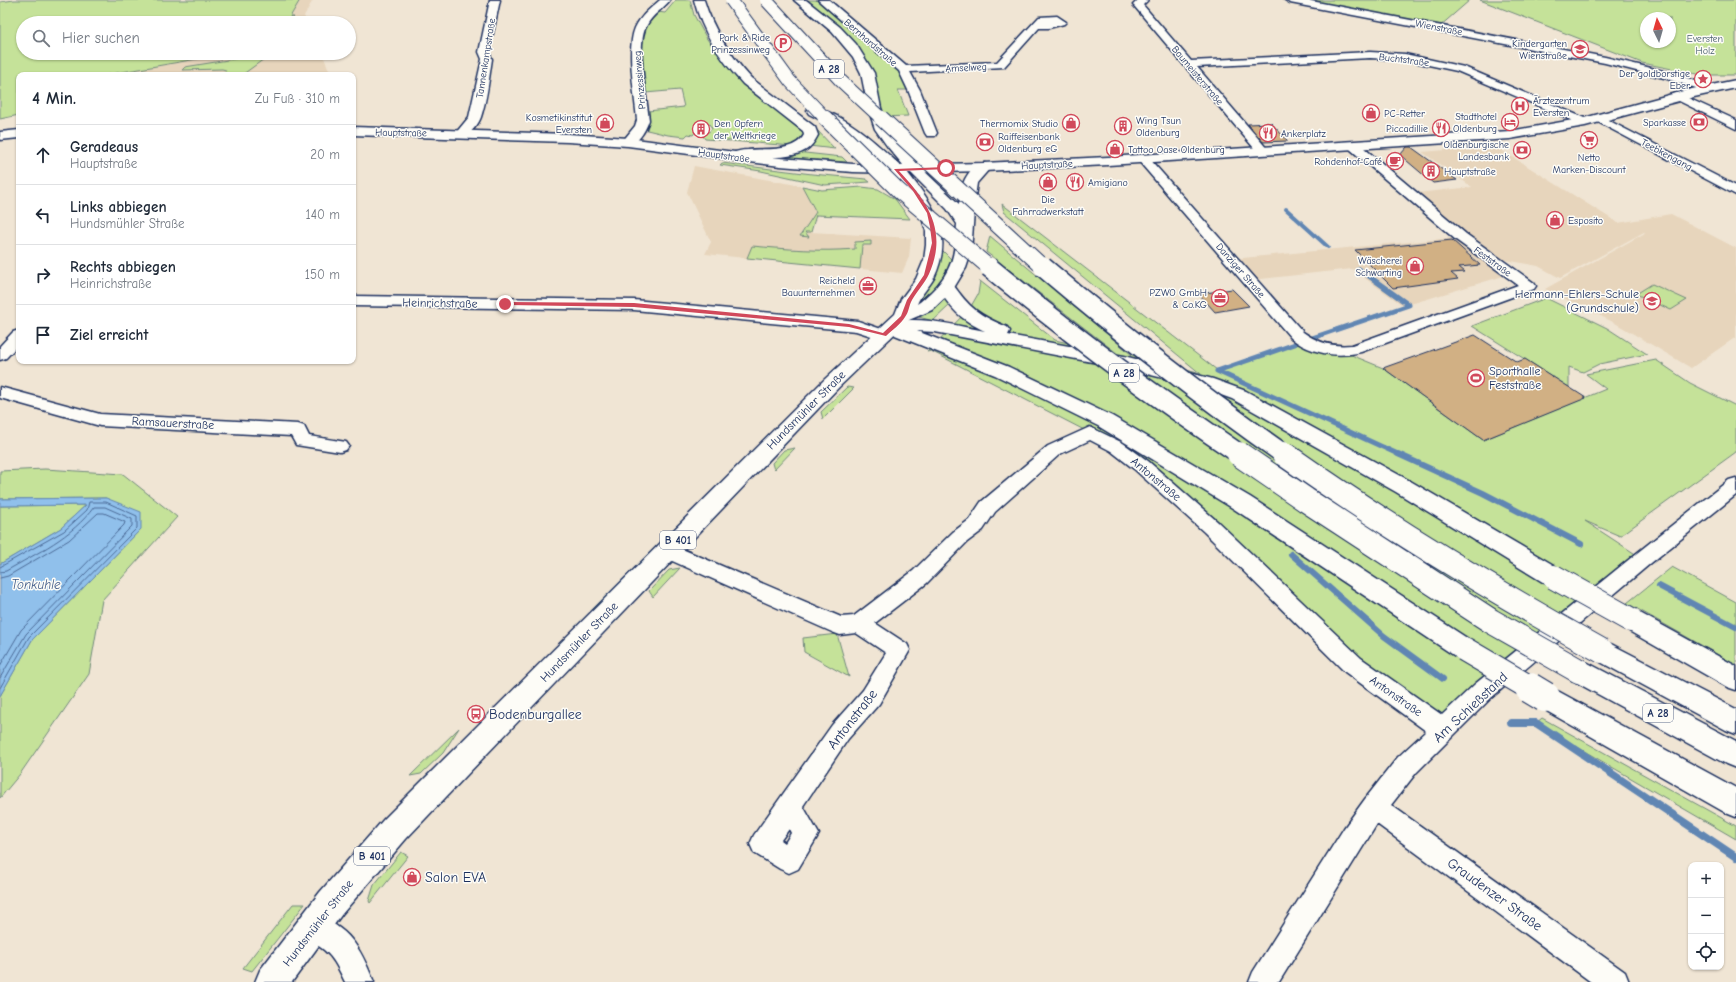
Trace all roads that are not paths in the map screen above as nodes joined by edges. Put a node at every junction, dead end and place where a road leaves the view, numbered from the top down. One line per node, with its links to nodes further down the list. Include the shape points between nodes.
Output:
1 (495, 0): 21 (street, Tannenkampstraße, via 484,52 487,59 474,118)
2 (664, 0): 22 (street, Prinzessinweg, via 639,30 636,45 643,120 641,127)
3 (699, 0): 15 (main road, via 718,44 747,81)
4 (731, 0): 47 (main road, A 28, bridge, via 790,81 845,139 942,229 1053,320 1165,403 1306,500 1491,621)
5 (766, 0): 45 (main road, A 28, bridge, via 840,80 1033,259 1188,385 1335,490 1534,613)
6 (799, 0): 29 (main road, via 840,34 857,54 869,77 881,129)
7 (823, 0): 12 (street, Bernhardstraße)
8 (1144, 0): 11 (street, Baumeisterstraße, via 1138,5)
9 (1290, 0): 14 (street, Wienstraße, via 1645,69)
10 (1036, 25): 12 (street, Amselweg, via 1000,65)
11 (1189, 64): 17 (street, Buchtstraße, via 1370,55 1405,57 1460,69); 24 (street, Baumeisterstraße)
12 (903, 69): 20 (street, Bernhardstraße)
13 (1736, 84): 14 (main road, Hauptstraße)
14 (1709, 89): 16 (main road, Hauptstraße)
15 (762, 92): 25 (main road, via 810,130 809,141 802,147 784,152); 28 (main road, Hundsmühler Straße, via 842,124)
16 (1677, 96): 17 (main road, Hauptstraße); 18 (street)
17 (1591, 120): 23 (main road, Hauptstraße, via 1502,136); 30 (street, Teebkengang)
18 (1736, 125)
19 (356, 131): 21 (main road, Hauptstraße)
20 (931, 133)
21 (461, 134): 22 (main road, Hauptstraße)
22 (628, 142): 25 (main road, Hauptstraße)
23 (1354, 146): 24 (main road, Hauptstraße); 37 (street, Feststraße, via 1478,251 1529,286)
24 (1263, 151): 26 (main road, Hauptstraße)
25 (734, 157): 28 (main road, Hauptstraße, via 826,166)
26 (1143, 159): 27 (main road, Hauptstraße); 37 (street, Danziger Straße, via 1297,335 1305,342 1328,350)
27 (984, 167): 29 (main road, Hauptstraße); 31 (main road, Hundsmühler Straße, via 970,182)
28 (896, 169): 29 (main road, Hauptstraße); 34 (main road, Hundsmühler Straße, via 915,190 929,213 934,236 931,261 926,275)
29 (914, 169): 31 (main road, via 952,206)
30 (1736, 191)
31 (964, 224): 32 (main road, Hundsmühler Straße / B 401, via 963,253 958,268)
32 (946, 287): 34 (main road, Hundsmühler Straße / B 401, via 926,306); 36 (main road, via 957,305 967,314 1008,334)
33 (356, 301): 34 (street, Heinrichstraße, via 634,305 858,326)
34 (893, 326): 36 (main road, via 935,327); 42 (main road, Hundsmühler Straße / B 401, via 827,388); 48 (main road, bridge, via 1002,371 1105,421 1242,503 1464,649)
35 (16, 338): 38 (street)
36 (1046, 347): 44 (main road, bridge, via 1162,371 1239,395)
37 (1349, 351)
38 (0, 355)
39 (0, 392): 40 (street, Ramsauerstraße, via 100,420 298,430 302,441)
40 (340, 446)
41 (1736, 486): 46 (street, Am Schießstand, via 1483,691)
42 (668, 551): 43 (street, via 840,626); 51 (main road, Hundsmühler Straße / B 401, via 395,830)
43 (859, 624): 46 (street, Antonstraße, via 920,577 960,537 976,525 988,507 1054,450 1090,433 1117,447 1141,465 1211,527 1353,665); 49 (street, Antonstraße, via 899,650 871,697 840,732)
44 (1736, 679)
45 (1736, 722)
46 (1444, 730): 50 (street, Am Schießstand, via 1407,765)
47 (1736, 755)
48 (1736, 803)
49 (789, 806)
50 (1374, 807): 54 (street, Am Schießstand); 55 (street, Graudenzer Straße)
51 (312, 928): 52 (main road, Hundsmühler Straße / B 401); 53 (street, via 334,940 346,953)
52 (280, 979)
53 (360, 982)
54 (1263, 982)
55 (1615, 982)

